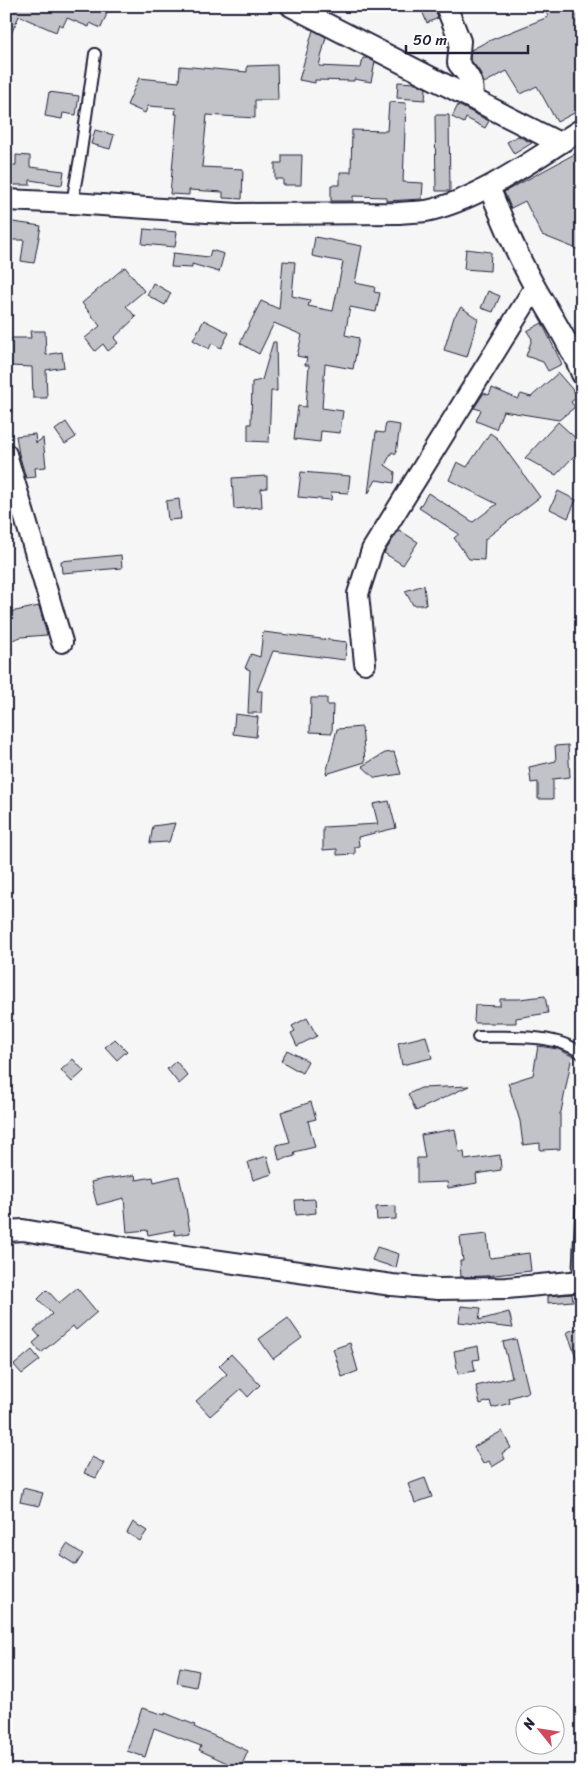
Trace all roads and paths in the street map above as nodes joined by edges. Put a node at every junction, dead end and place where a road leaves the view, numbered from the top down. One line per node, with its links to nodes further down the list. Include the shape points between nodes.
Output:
1 (291, 6): 4 (street)
2 (446, 6): 4 (street, via 460,41 458,63 471,80)
3 (94, 54): 9 (lane)
4 (472, 97): 6 (street)
5 (582, 129): 6 (street)
6 (559, 143): 7 (street)
7 (489, 186): 9 (street, via 451,204 426,211 399,213 237,214); 10 (street, via 503,223)
8 (6, 200): 9 (street)
9 (72, 203)
10 (535, 287): 11 (street, via 573,352); 14 (street, via 372,550 358,594)
11 (582, 374)
12 (6, 454): 13 (street)
13 (62, 642)
14 (365, 663)
15 (478, 1037): 16 (lane, via 544,1039 575,1048)
16 (582, 1054)
17 (582, 1193): 19 (lane)
18 (6, 1231): 19 (street, via 23,1230 392,1285 438,1289 507,1288)
19 (580, 1281)

